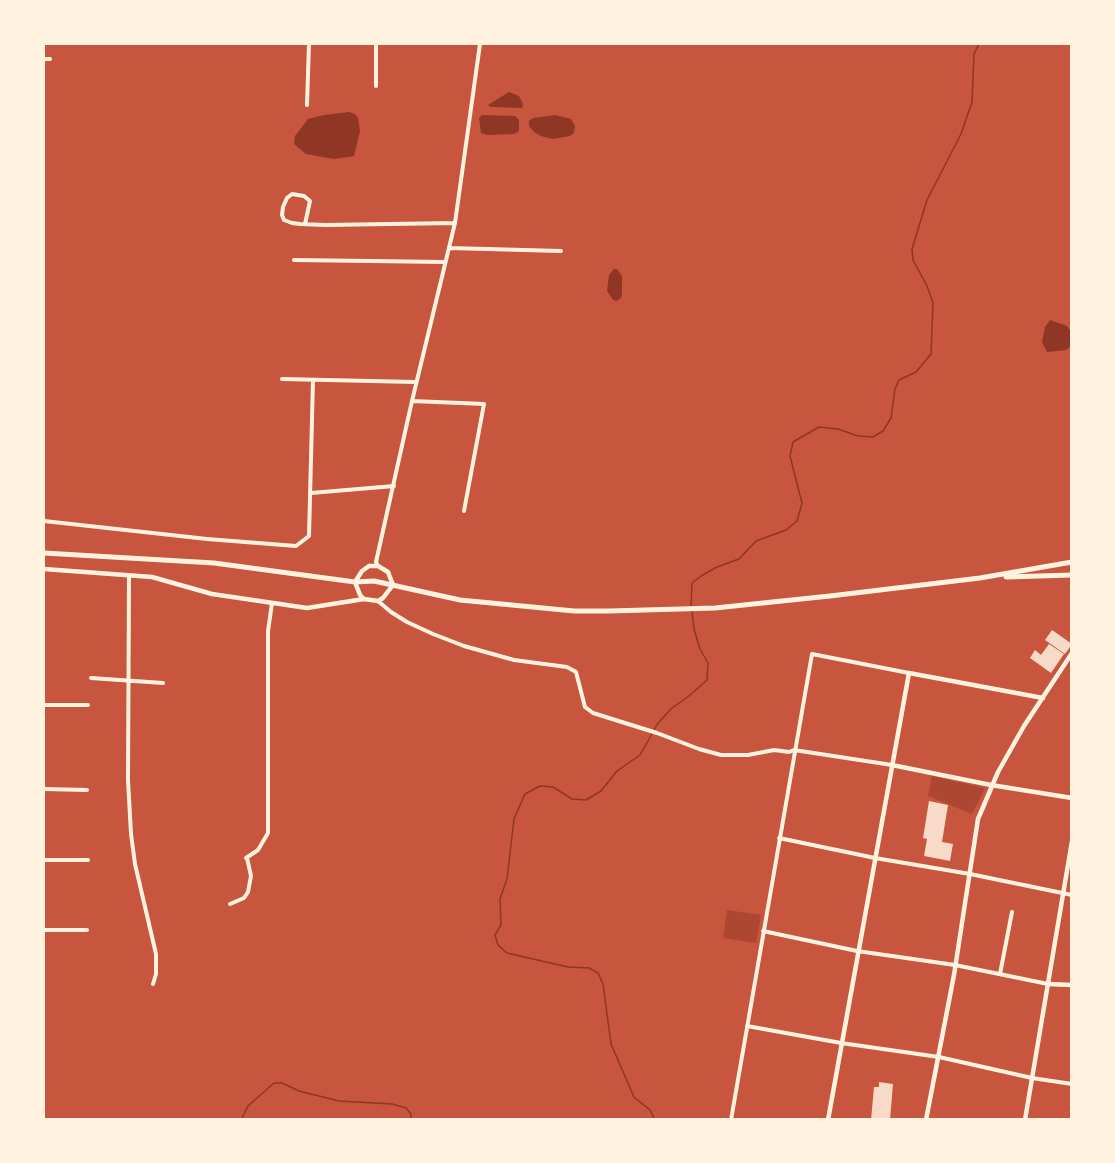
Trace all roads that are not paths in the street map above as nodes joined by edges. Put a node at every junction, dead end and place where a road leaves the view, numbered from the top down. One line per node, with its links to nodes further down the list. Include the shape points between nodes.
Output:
1 (309, 44): 7 (street)
2 (376, 44): 6 (street)
3 (480, 44): 8 (street)
4 (44, 59): 5 (street)
5 (50, 59)
6 (376, 86)
7 (308, 105)
8 (455, 223): 9 (street); 10 (street)
9 (305, 224): 9 (street, via 284,220 282,207 292,194 310,201)
10 (449, 248): 11 (street); 13 (street)
11 (561, 251)
12 (294, 260): 13 (street)
13 (445, 262): 16 (street)
14 (282, 379): 15 (street)
15 (313, 380): 16 (street); 19 (street)
16 (416, 382): 17 (street)
17 (412, 400): 18 (street); 20 (street, via 484,404)
18 (394, 486): 19 (street); 24 (street)
19 (310, 493): 21 (street, via 309,536 296,546)
20 (464, 511)
21 (44, 521)
22 (44, 553): 29 (main road, via 214,563)
23 (1071, 562): 28 (main road)
24 (378, 566): 29 (street, via 369,566); 30 (street, via 387,572)
25 (44, 568): 26 (street)
26 (129, 575): 33 (street); 37 (street)
27 (1071, 575): 28 (main road)
28 (980, 578): 30 (main road, via 715,608 662,610 574,611 508,605 460,600)
29 (355, 582): 30 (main road); 31 (street)
30 (393, 585): 32 (street)
31 (364, 599): 32 (street); 33 (street, via 307,608)
32 (378, 601): 42 (street, via 407,622 464,646 514,660 567,667 576,672 585,707 593,713 721,755)
33 (272, 603): 56 (street, via 268,631 268,833 258,850 247,858 248,892)
34 (1071, 653): 39 (street)
35 (909, 673): 39 (street); 42 (street, via 812,654); 43 (street)
36 (91, 678): 37 (street)
37 (129, 680): 38 (street); 64 (street, via 130,834 156,954)
38 (162, 683)
39 (1043, 698): 44 (street)
40 (44, 705): 41 (street)
41 (88, 705)
42 (794, 750): 43 (street); 48 (street)
43 (892, 765): 44 (street); 50 (street)
44 (991, 785): 47 (street); 53 (street, via 978,819)
45 (44, 789): 46 (street)
46 (87, 790)
47 (1071, 798)
48 (779, 837): 50 (street); 60 (street)
49 (1071, 841): 54 (street)
50 (875, 858): 53 (street); 61 (street)
51 (44, 860): 52 (street)
52 (88, 860)
53 (970, 874): 54 (street); 62 (street)
54 (1063, 893): 55 (street); 65 (street)
55 (1071, 895)
56 (230, 904)
57 (1012, 912): 63 (street)
58 (44, 930): 59 (street)
59 (87, 930)
60 (763, 931): 61 (street); 67 (street)
61 (857, 951): 62 (street); 68 (street)
62 (955, 965): 63 (street); 69 (street)
63 (1000, 974): 65 (street)
64 (153, 984)
65 (1048, 984): 66 (street); 70 (street)
66 (1071, 985)
67 (747, 1026): 68 (street); 72 (street)
68 (841, 1043): 69 (street); 73 (street)
69 (939, 1057): 70 (street); 74 (street)
70 (1032, 1078): 71 (street); 75 (street)
71 (1071, 1084)
72 (731, 1119)
73 (828, 1119)
74 (926, 1119)
75 (1025, 1119)

